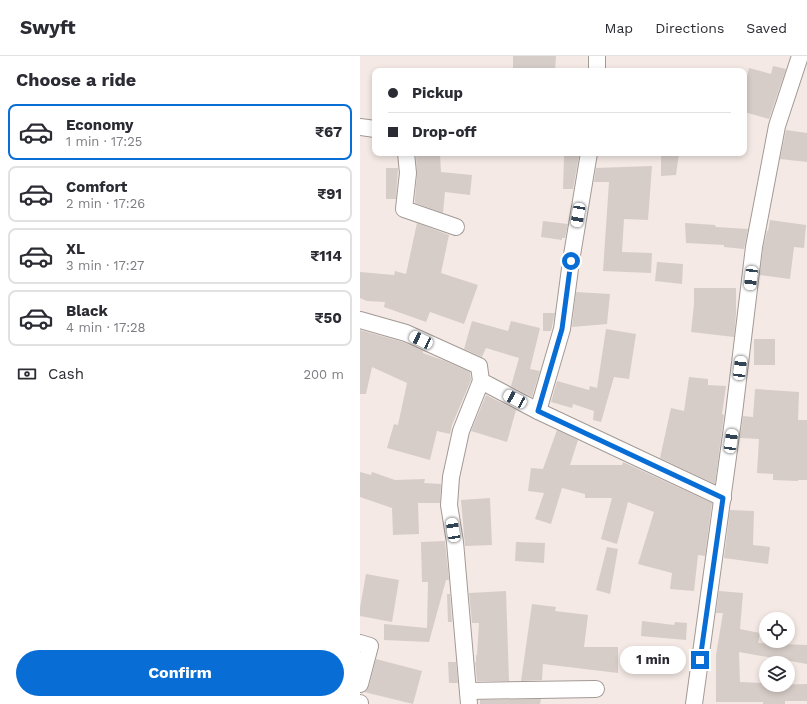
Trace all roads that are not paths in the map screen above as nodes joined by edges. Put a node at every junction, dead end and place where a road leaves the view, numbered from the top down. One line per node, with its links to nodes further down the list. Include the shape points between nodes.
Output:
1 (597, 56): 3 (street)
2 (800, 56): 12 (street, via 777,126 754,248)
3 (597, 68)
4 (360, 127): 5 (street)
5 (372, 128)
6 (406, 156): 8 (street, via 408,173 404,209)
7 (588, 156): 11 (street, via 562,329)
8 (456, 227)
9 (360, 320): 10 (street, via 406,333 479,366)
10 (480, 381): 11 (street); 16 (street, via 461,432 451,477 449,505 455,542)
11 (538, 411): 12 (street)
12 (723, 498): 17 (street)
13 (360, 643): 14 (street, via 370,646)
14 (360, 684)
15 (596, 689): 16 (street)
16 (469, 698)
17 (694, 704)

